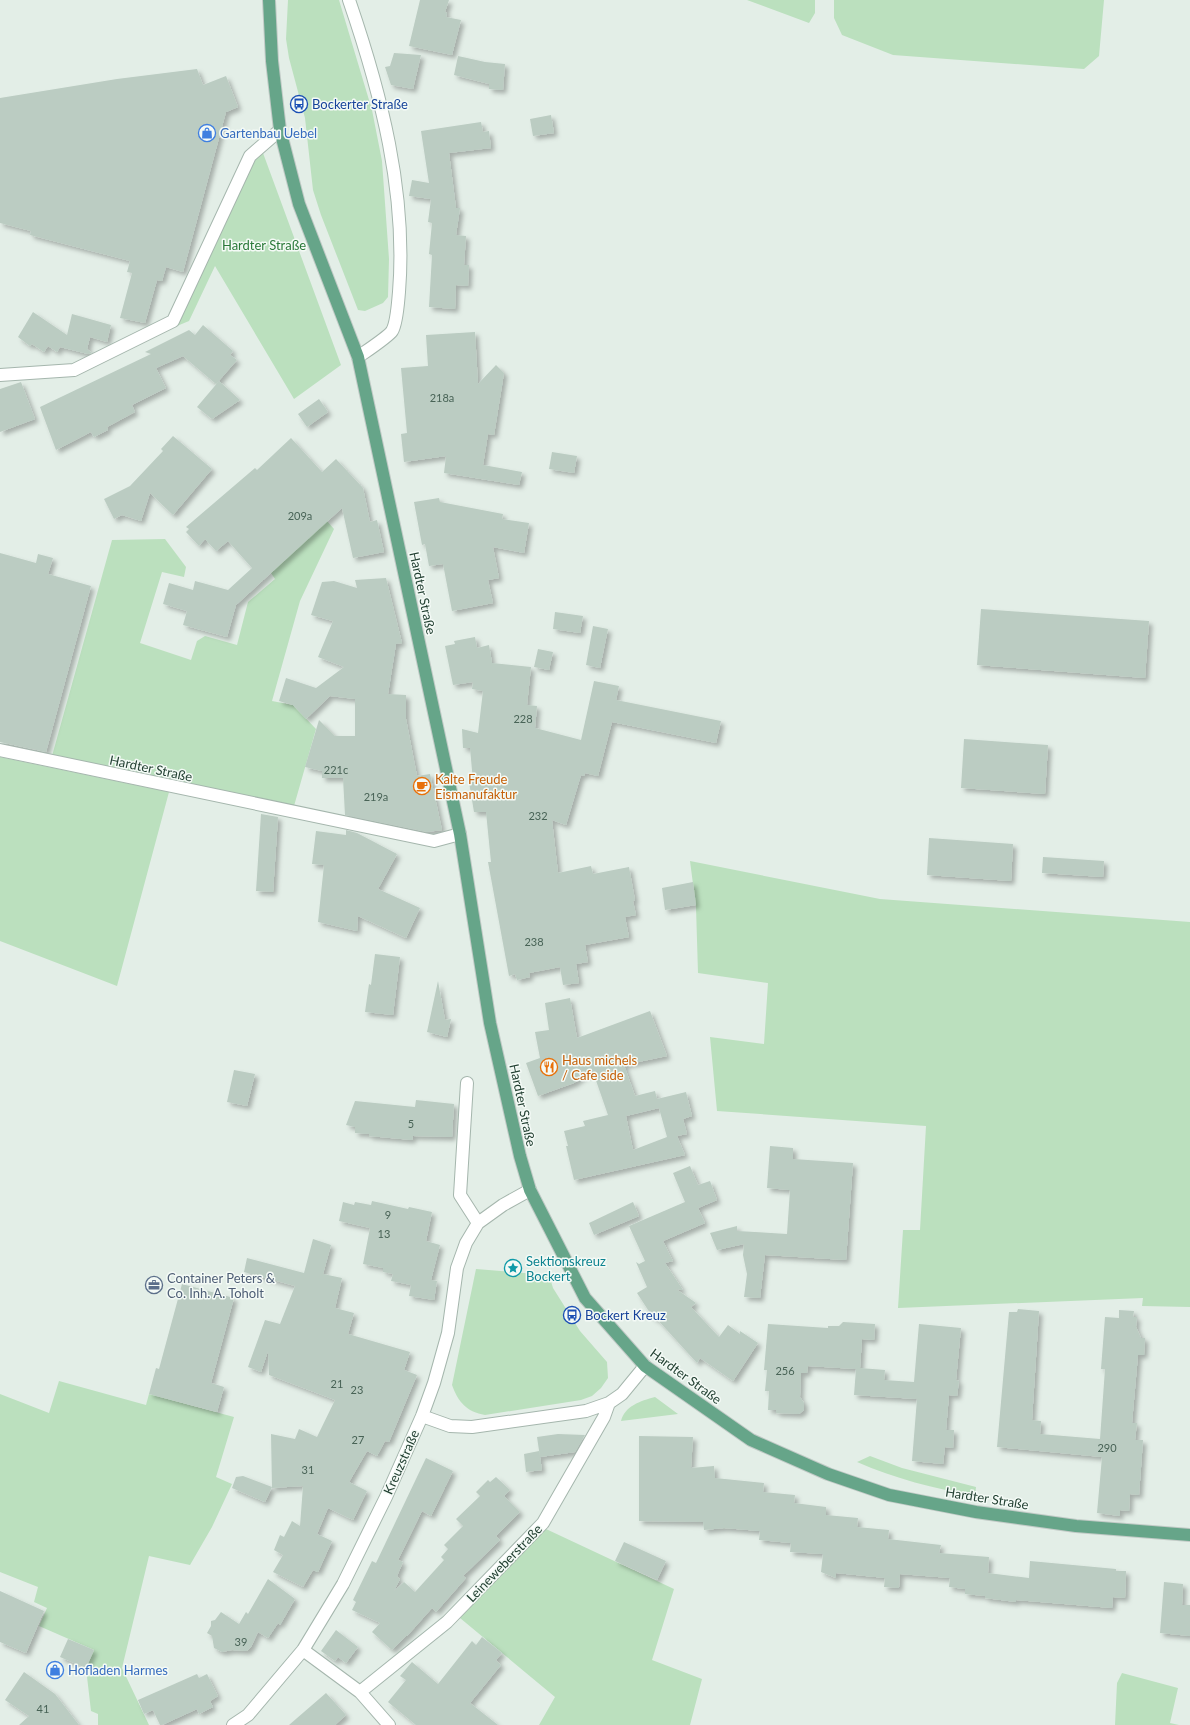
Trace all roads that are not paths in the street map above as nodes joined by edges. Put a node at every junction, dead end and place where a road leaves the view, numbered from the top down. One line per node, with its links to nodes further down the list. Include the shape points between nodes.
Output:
1 (269, 0): 3 (main road, Hardter Straße, via 272,61)
2 (349, 0): 4 (street, via 380,101 401,227 401,268 397,311 392,331)
3 (280, 130): 4 (main road, Hardter Straße, via 300,204); 5 (street, via 250,156 173,321 74,370)
4 (358, 357): 7 (main road, Hardter Straße)
5 (0, 375)
6 (0, 750): 7 (street, Hardter Straße, via 434,841)
7 (460, 834): 9 (main road, Hardter Straße, via 490,1023)
8 (467, 1083): 10 (street, via 460,1195)
9 (530, 1190): 10 (street, Kreuzstraße); 11 (main road, Hardter Straße, via 585,1298)
10 (478, 1223): 13 (street, Kreuzstraße, via 466,1243 457,1268 448,1333)
11 (645, 1366): 12 (street, Leineweberstraße, via 622,1394); 14 (main road, Hardter Straße, via 751,1440 828,1474 889,1495 976,1512 1076,1526)
12 (609, 1403): 13 (street, Leineweberstraße, via 586,1411 472,1427 450,1426); 16 (street, Leineweberstraße, via 604,1417 543,1523 447,1622)
13 (422, 1416): 15 (street, Kreuzstraße, via 343,1584)
14 (1190, 1535)
15 (303, 1650): 16 (street); 17 (street, Kreuzstraße, via 248,1715)
16 (360, 1692): 18 (street)
17 (234, 1725)
18 (389, 1725)

